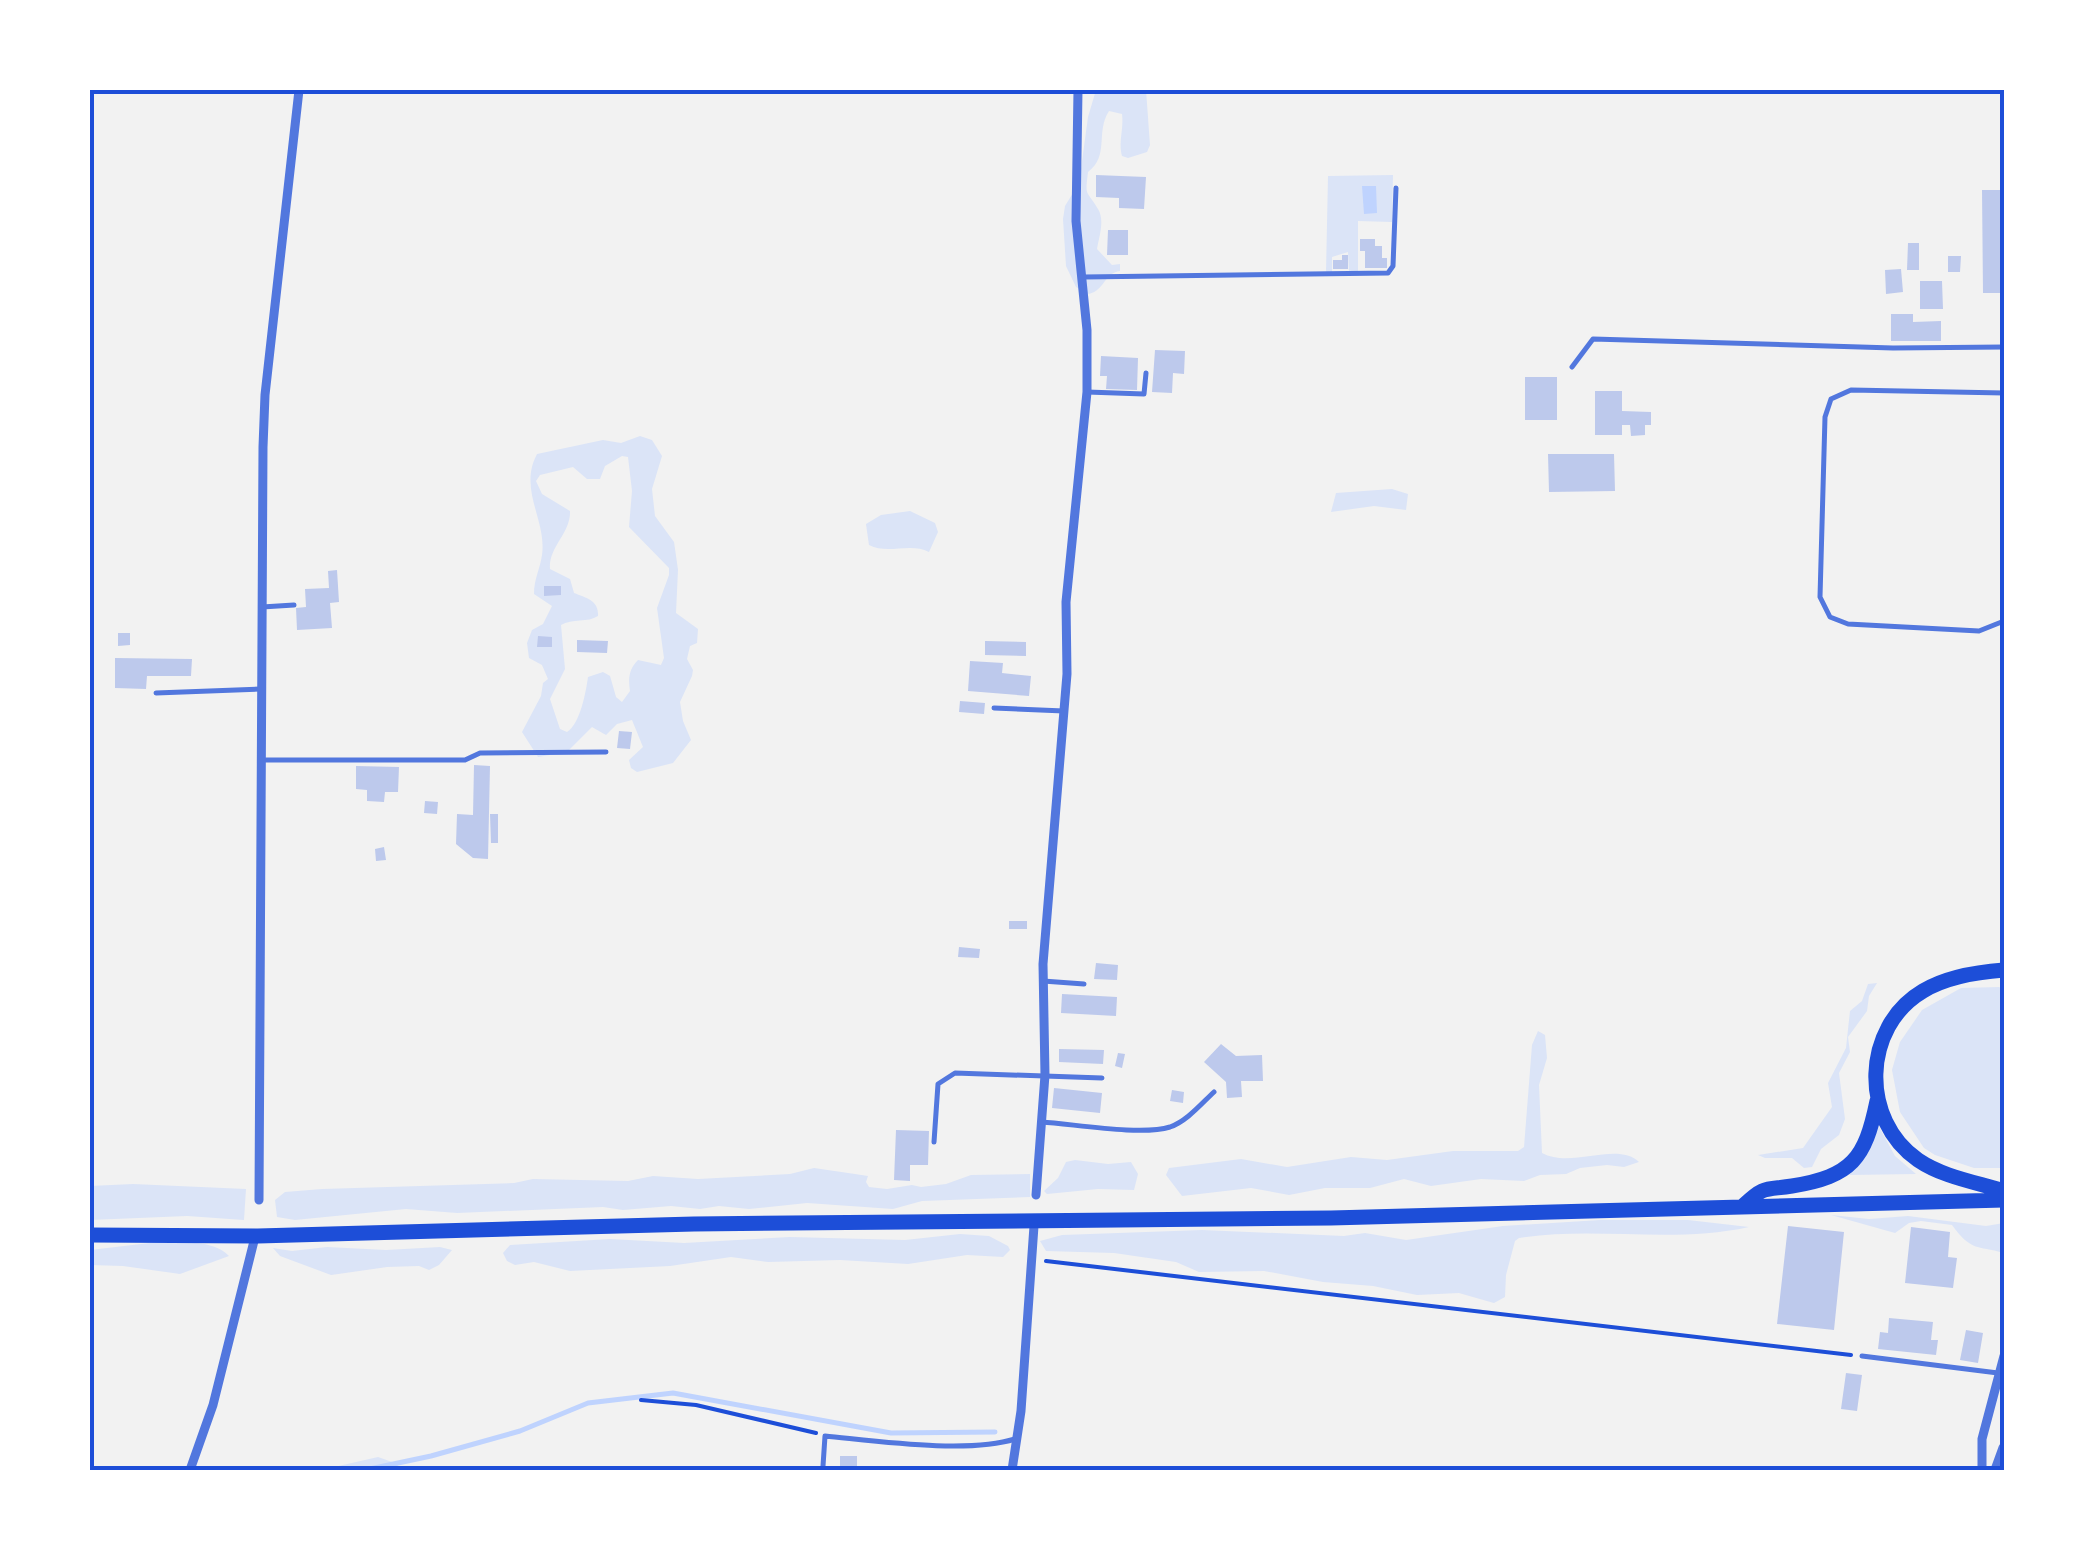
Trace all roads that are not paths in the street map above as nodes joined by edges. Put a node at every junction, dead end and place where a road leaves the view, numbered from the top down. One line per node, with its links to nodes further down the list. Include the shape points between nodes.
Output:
1 (299, 90): 11 (street, via 266,395)
2 (1078, 90): 4 (street)
3 (1396, 188): 4 (lane, via 1394,266 1388,274)
4 (1081, 276): 8 (street)
5 (2004, 347): 6 (lane, via 1594,339)
6 (1572, 367)
7 (1146, 373): 8 (lane, via 1144,394)
8 (1087, 392): 16 (street, via 1066,602)
9 (2004, 393): 12 (lane, via 1851,390 1831,399 1820,597 1830,618 1848,624 1979,630)
10 (294, 605): 11 (lane)
11 (262, 608): 13 (street)
12 (2004, 621)
13 (263, 689): 14 (lane); 18 (street)
14 (156, 692)
15 (994, 708): 16 (lane)
16 (1064, 711): 21 (street)
17 (606, 752): 18 (lane)
18 (263, 760): 33 (street)
19 (2004, 970): 20 (highway)
20 (1966, 976): 22 (highway); 27 (highway, via 1920,992 1886,1028 1874,1076)
21 (1043, 981): 23 (lane); 24 (street)
22 (2004, 982)
23 (1084, 984)
24 (1045, 1075): 25 (lane); 28 (street); 29 (lane, via 955,1073 938,1084)
25 (1102, 1078)
26 (1214, 1092): 28 (lane, via 1169,1127)
27 (1878, 1101): 32 (highway, via 1886,1123 1915,1158); 34 (highway, via 1872,1128 1850,1165 1832,1178 1760,1190)
28 (1042, 1122): 31 (street)
29 (934, 1142)
30 (2004, 1191): 32 (highway)
31 (1036, 1195)
32 (1993, 1195): 34 (highway)
33 (259, 1200)
34 (1744, 1205): 36 (highway, via 1331,1218)
35 (1034, 1226): 41 (street)
36 (90, 1235)
37 (254, 1241): 44 (street)
38 (1862, 1356): 40 (lane)
39 (2004, 1356): 40 (street)
40 (1998, 1374): 46 (street, via 1982,1439)
41 (1016, 1438): 43 (lane, via 963,1444 825,1436); 45 (street)
42 (2004, 1448): 47 (street)
43 (823, 1466)
44 (190, 1470)
45 (1012, 1470)
46 (1982, 1470)
47 (1996, 1470)

